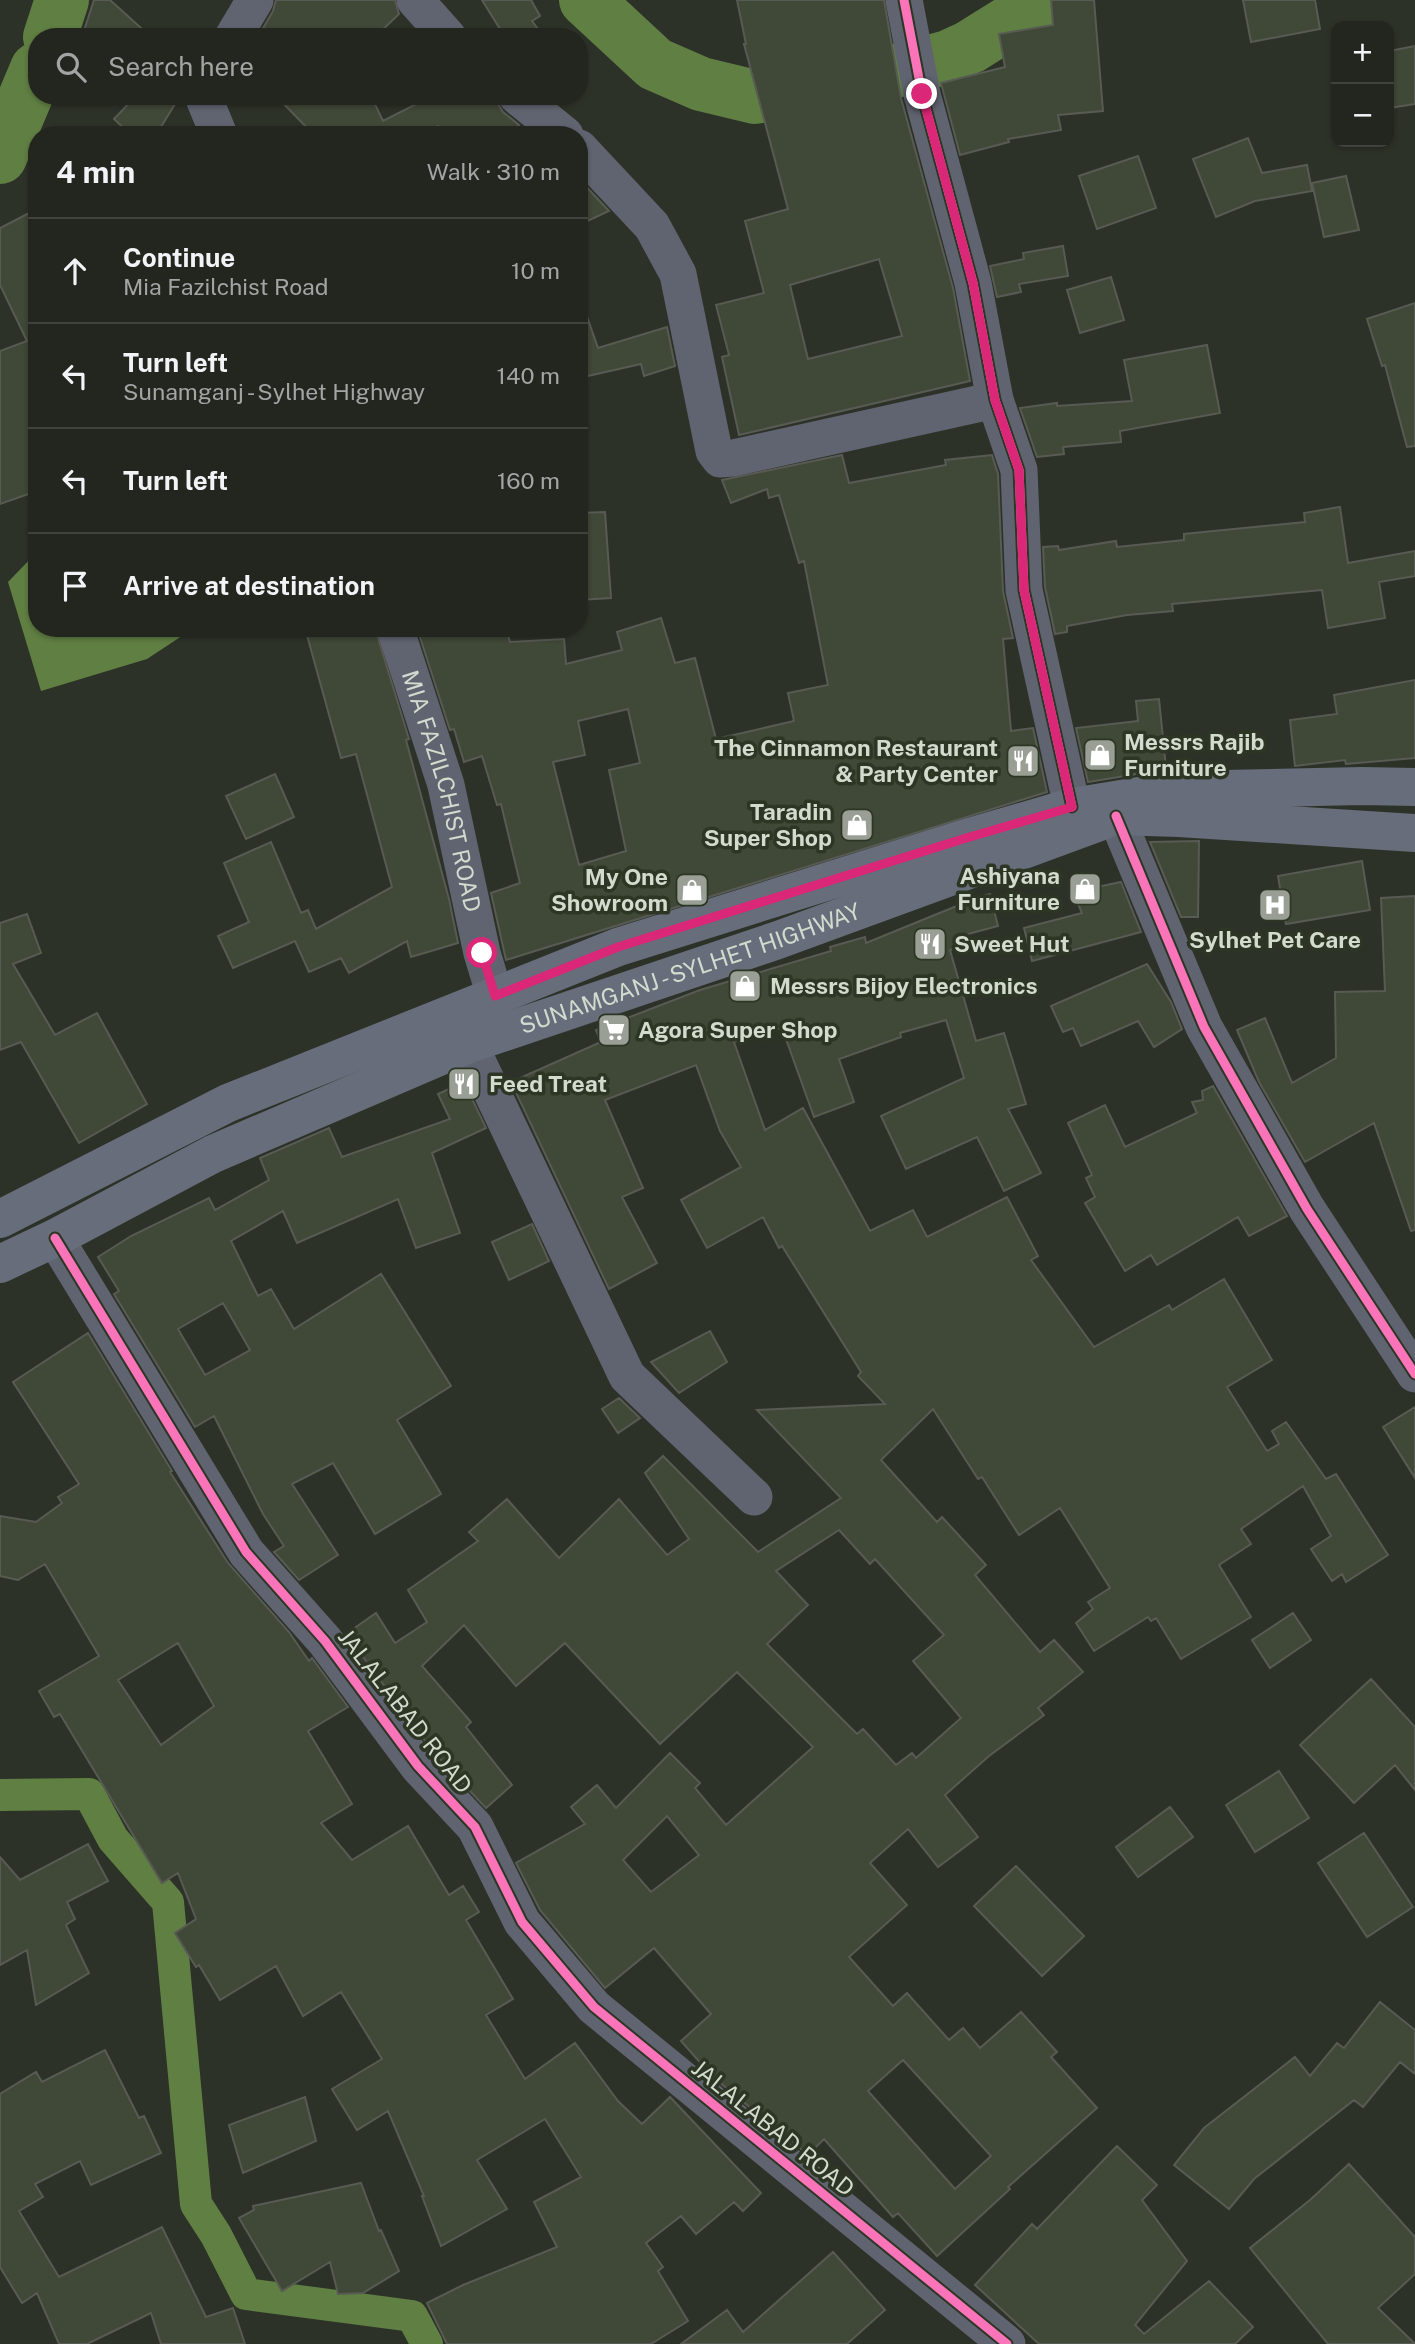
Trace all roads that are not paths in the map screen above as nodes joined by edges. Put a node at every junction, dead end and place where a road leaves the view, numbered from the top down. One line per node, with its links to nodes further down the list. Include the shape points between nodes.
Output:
1 (255, 0): 4 (street)
2 (415, 0): 5 (street)
3 (904, 0): 11 (street, via 922,94 973,283)
4 (238, 28)
5 (440, 28)
6 (207, 105): 8 (street)
7 (528, 105): 9 (street)
8 (215, 126)
9 (554, 126)
10 (588, 158): 11 (street, via 652,226 678,274 720,459)
11 (995, 400): 14 (street, via 1019,470 1024,590)
12 (398, 637): 17 (street, MIA FAZILCHIST ROAD, via 446,785)
13 (1415, 787): 14 (main road, SUNAMGANJ - SYLHET HIGHWAY, via 1176,790)
14 (1072, 807): 17 (main road, SUNAMGANJ - SYLHET HIGHWAY, via 618,947)
15 (1116, 816): 16 (main road, SUNAMGANJ - SYLHET HIGHWAY); 18 (main road, SUNAMGANJ - SYLHET HIGHWAY, via 778,940); 22 (street, via 1204,1027 1307,1209)
16 (1415, 833)
17 (495, 996): 19 (main road, SUNAMGANJ - SYLHET HIGHWAY, via 228,1103)
18 (469, 1044): 20 (main road, SUNAMGANJ - SYLHET HIGHWAY, via 213,1154); 23 (street, via 627,1376)
19 (0, 1219)
20 (55, 1238): 21 (main road, SUNAMGANJ - SYLHET HIGHWAY); 24 (street, JALALABAD ROAD, via 246,1552 325,1641 418,1766 475,1827 522,1922 549,1957 594,2007)
21 (0, 1264)
22 (1415, 1374)
23 (754, 1497)
24 (1007, 2344)

